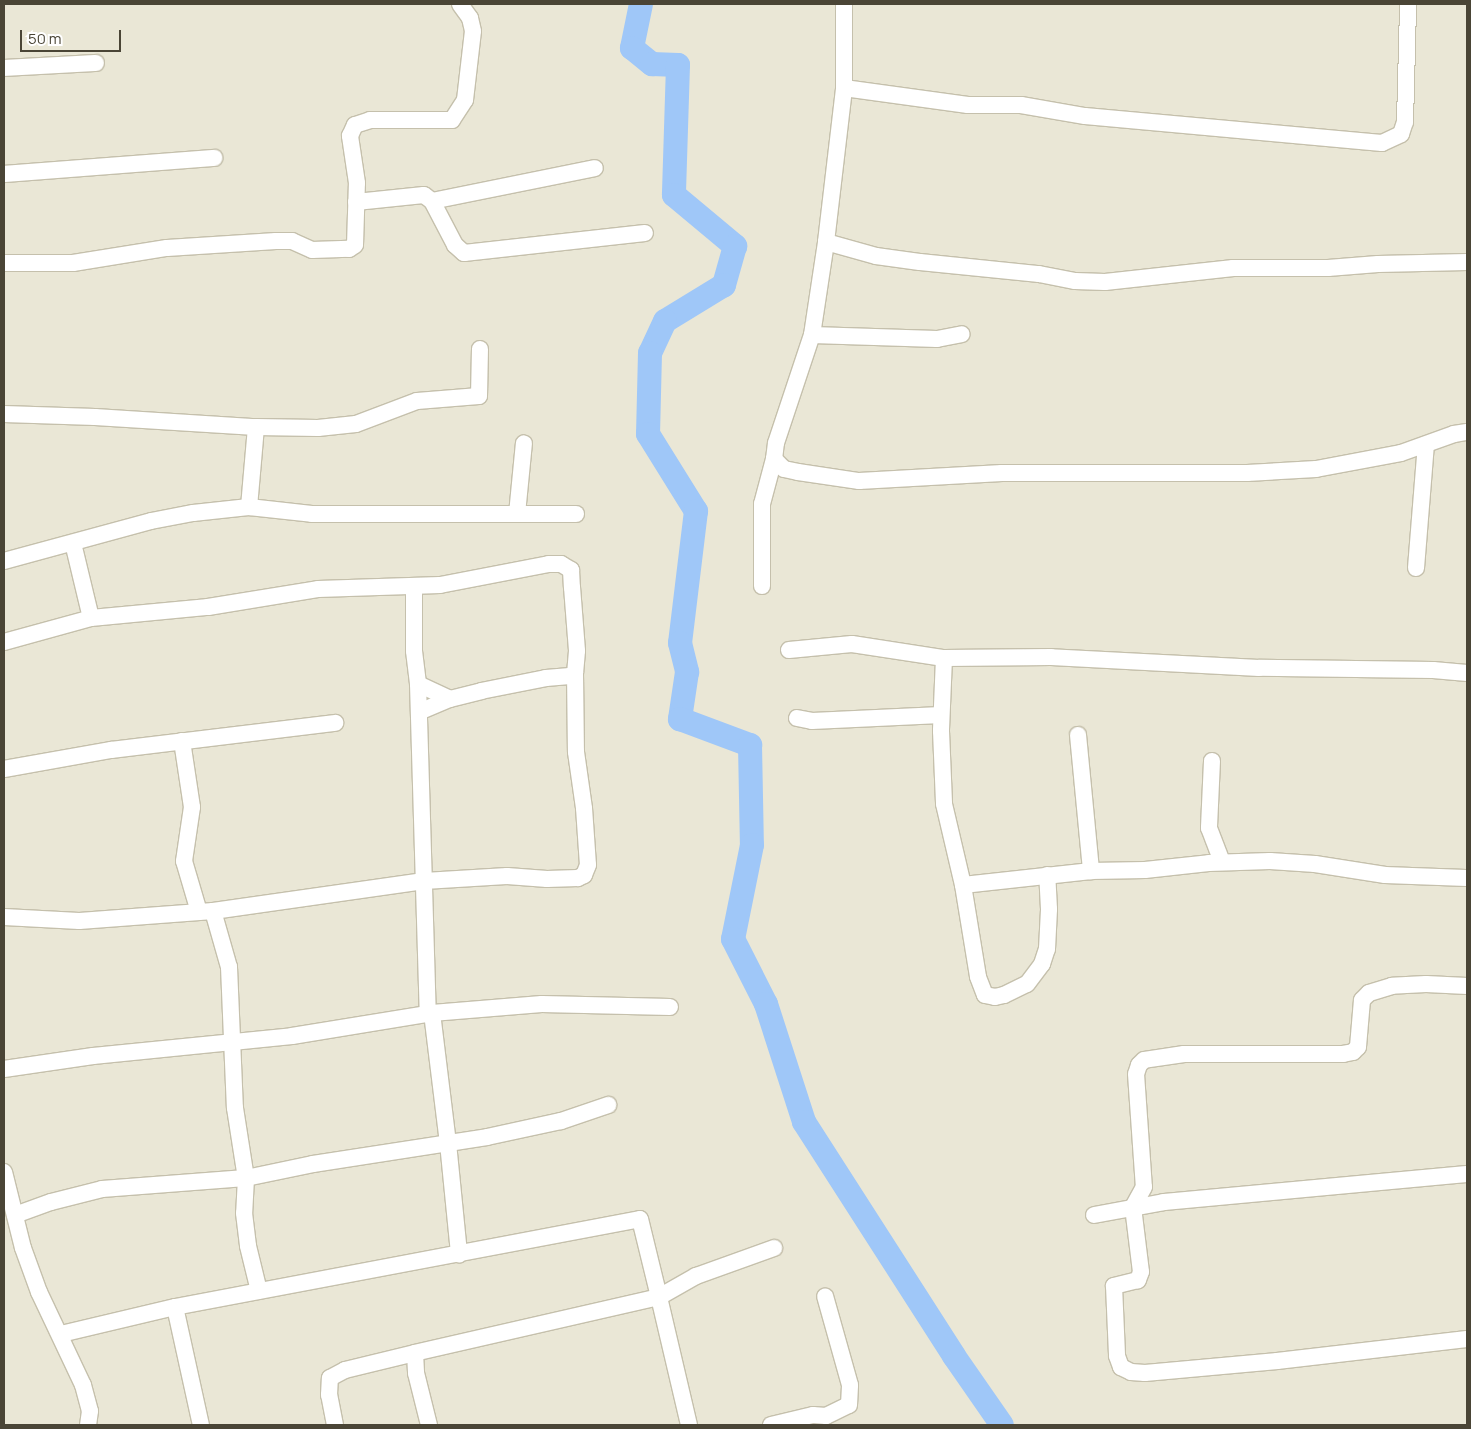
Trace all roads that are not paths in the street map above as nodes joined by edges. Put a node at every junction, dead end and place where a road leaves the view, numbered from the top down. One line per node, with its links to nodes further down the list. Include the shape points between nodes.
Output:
1 (460, 4): 11 (street, via 470,18 473,32 465,100 452,120 370,120 355,125 350,136 357,183)
2 (844, 4): 6 (street)
3 (1408, 4): 6 (street, via 1405,122 1401,134 1382,143 1086,116 1021,105 968,105)
4 (96, 62): 5 (street)
5 (4, 68)
6 (844, 88): 13 (street)
7 (214, 158): 9 (street)
8 (596, 168): 10 (street)
9 (4, 174)
10 (432, 201): 11 (street, via 424,195); 12 (street, via 455,244 464,253)
11 (356, 202): 15 (street, via 355,245 349,249 312,250 292,241 276,241 168,248 73,263)
12 (645, 233)
13 (826, 242): 14 (street, via 876,256 1095,282 1233,268); 17 (street)
14 (1467, 262)
15 (4, 263)
16 (962, 334): 17 (street, via 937,339)
17 (812, 335): 24 (street, via 776,443)
18 (480, 349): 20 (street, via 479,396 417,402 356,424 318,428)
19 (4, 414): 20 (street)
20 (256, 427): 25 (street)
21 (1467, 432): 23 (street)
22 (524, 443): 26 (street)
23 (1426, 444): 24 (street, via 1401,453 1316,469 1247,473 1002,473 858,481 791,470); 30 (street)
24 (774, 459): 31 (street, via 762,504)
25 (249, 507): 26 (street, via 312,514); 28 (street, via 151,521)
26 (516, 514): 27 (street)
27 (576, 514)
28 (73, 543): 29 (street); 33 (street)
29 (4, 561)
30 (1416, 568)
31 (762, 586)
32 (414, 587): 33 (street, via 318,589 208,607); 37 (street, via 561,564 571,570 577,651); 39 (street, via 414,651)
33 (91, 618): 34 (street)
34 (4, 642)
35 (789, 650): 36 (street, via 852,644)
36 (944, 658): 38 (street, via 1051,656 1259,668); 42 (street)
37 (575, 673): 40 (street); 53 (street, via 576,752 588,865 584,875 578,878 507,876)
38 (1467, 673)
39 (418, 684): 40 (street); 41 (street)
40 (450, 699): 41 (street)
41 (418, 712): 53 (street)
42 (941, 715): 43 (street, via 812,721); 54 (street, via 944,804)
43 (797, 718)
44 (334, 723): 46 (street)
45 (1078, 735): 50 (street)
46 (182, 742): 48 (street, via 111,750); 55 (street, via 192,807 184,861)
47 (1212, 761): 49 (street, via 1209,828)
48 (4, 769)
49 (1222, 862): 50 (street, via 1145,870); 52 (street, via 1315,864 1385,875)
50 (1091, 871): 51 (street)
51 (1046, 876): 54 (street); 54 (street, via 1050,909 1047,949 1042,964 1027,984 995,997 985,996 978,977)
52 (1467, 878)
53 (424, 881): 55 (street); 59 (street)
54 (963, 885)
55 (206, 911): 56 (street, via 79,921); 60 (street, via 229,967)
56 (4, 917)
57 (1467, 986): 67 (street, via 1392,986 1369,993 1362,1000 1358,1047 1353,1052 1184,1054 1144,1060 1136,1074 1144,1187)
58 (670, 1007): 59 (street, via 542,1004)
59 (430, 1013): 60 (street, via 292,1036); 63 (street)
60 (232, 1042): 61 (street, via 93,1056); 66 (street, via 235,1108)
61 (4, 1070)
62 (608, 1105): 63 (street, via 561,1121)
63 (448, 1143): 66 (street); 71 (street)
64 (4, 1172): 68 (street)
65 (1467, 1174): 67 (street, via 1258,1192)
66 (246, 1178): 68 (street, via 102,1189); 72 (street, via 244,1213)
67 (1132, 1208): 69 (street); 77 (street, via 1141,1272 1138,1280 1114,1286 1117,1356 1121,1367 1131,1372 1277,1361)
68 (15, 1215): 76 (street, via 39,1292)
69 (1094, 1215)
70 (774, 1248): 74 (street, via 696,1276)
71 (459, 1254): 72 (street); 74 (street, via 640,1219)
72 (259, 1291): 75 (street)
73 (825, 1296): 79 (street, via 850,1385 850,1405)
74 (660, 1297): 78 (street); 84 (street)
75 (175, 1307): 76 (street); 81 (street)
76 (61, 1334): 80 (street, via 83,1385 90,1411)
77 (1467, 1339)
78 (415, 1353): 82 (street, via 345,1370 330,1378 329,1395); 83 (street, via 416,1373)
79 (829, 1420): 85 (street, via 813,1415)
80 (88, 1425)
81 (201, 1425)
82 (335, 1425)
83 (429, 1425)
84 (689, 1425)
85 (771, 1425)

